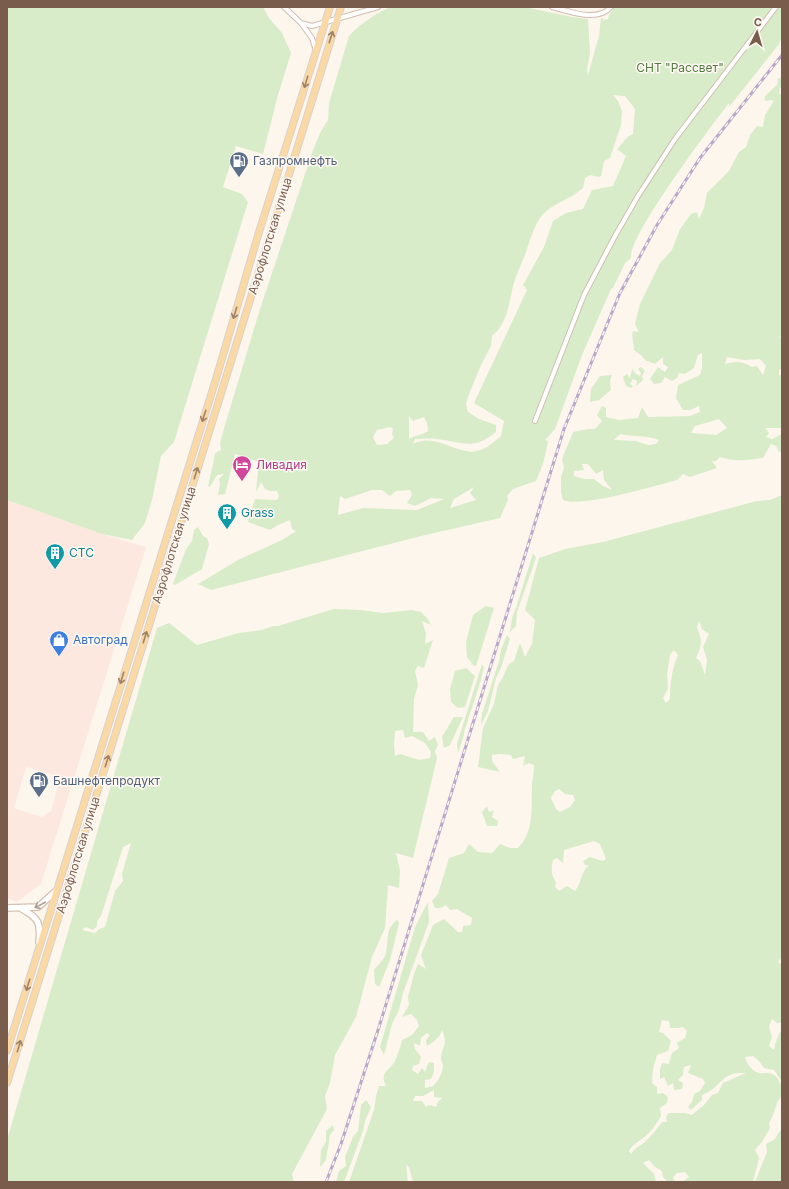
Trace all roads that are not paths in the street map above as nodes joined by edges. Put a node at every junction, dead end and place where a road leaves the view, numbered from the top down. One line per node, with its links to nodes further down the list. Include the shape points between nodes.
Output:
1 (284, 7): 10 (street)
2 (330, 7): 9 (main road, Аэрофлотская улица)
3 (341, 7): 8 (main road, Аэрофлотская улица)
4 (378, 7): 8 (street)
5 (552, 7): 6 (street, via 598,15)
6 (610, 7)
7 (776, 7): 12 (street, via 675,139 615,236 584,295)
8 (337, 18): 9 (street); 18 (main road, Аэрофлотская улица, one-way to 8)
9 (325, 22): 10 (street, via 312,26); 11 (main road, Аэрофлотская улица)
10 (301, 23): 11 (street, via 312,38)
11 (316, 52): 13 (main road, Аэрофлотская улица, one-way to 13)
12 (535, 421)
13 (56, 891): 15 (street, one-way to 15, via 38,907); 16 (main road, Аэрофлотская улица)
14 (7, 908): 15 (street)
15 (20, 908): 16 (street, via 38,921)
16 (39, 947): 17 (main road, Аэрофлотская улица, one-way to 17)
17 (7, 1051)
18 (7, 1083)

